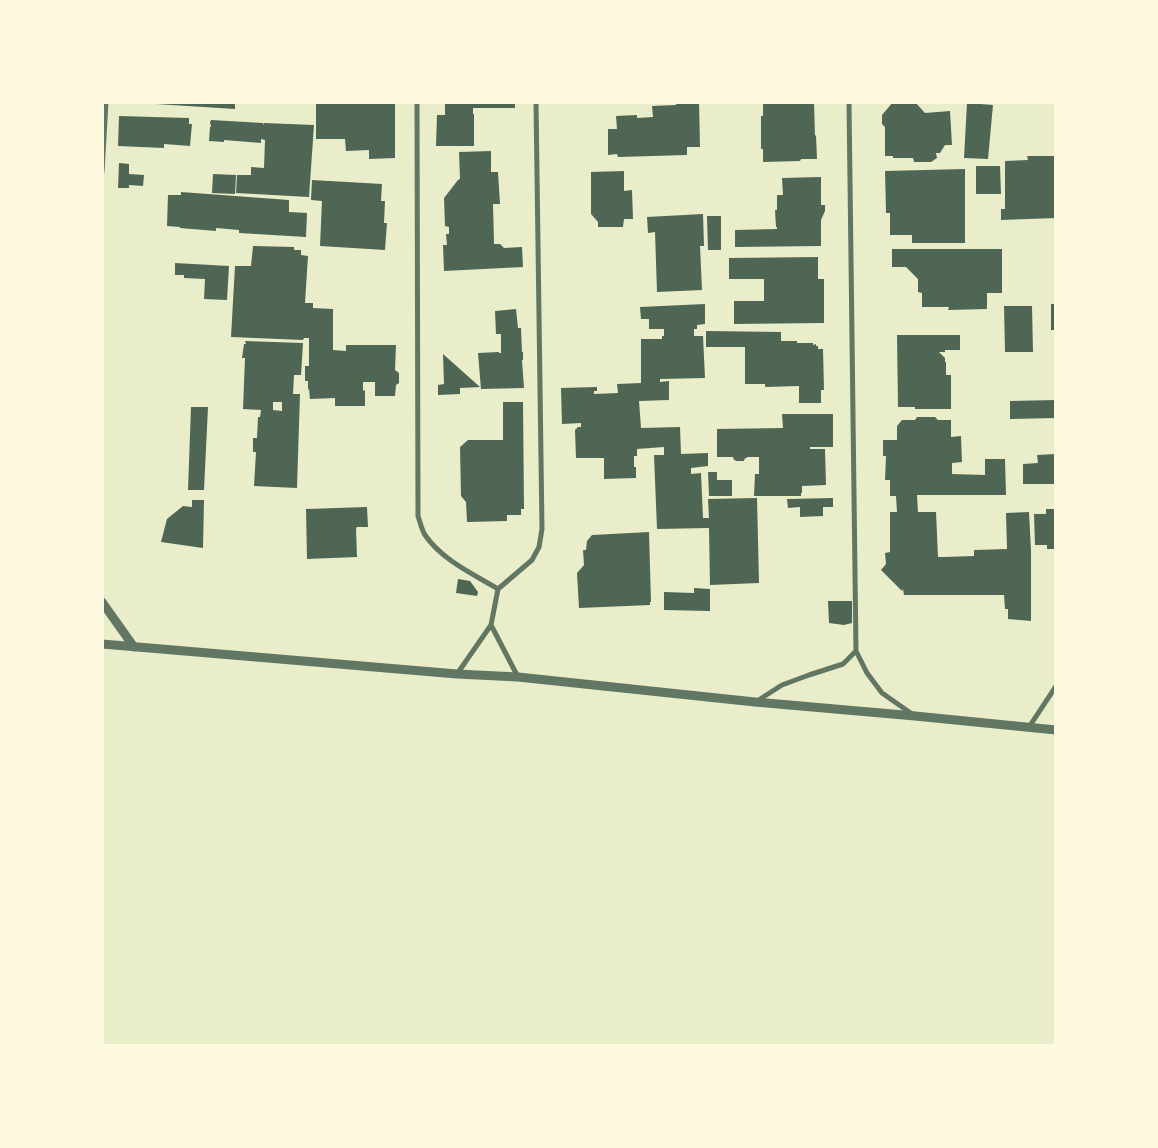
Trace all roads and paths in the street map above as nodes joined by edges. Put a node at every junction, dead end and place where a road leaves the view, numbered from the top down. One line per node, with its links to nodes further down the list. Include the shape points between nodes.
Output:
1 (106, 102): 5 (street)
2 (417, 102): 6 (street, via 418,516 424,534 434,547)
3 (536, 102): 6 (street, via 542,529 539,547 532,560)
4 (849, 102): 11 (street)
5 (102, 172)
6 (498, 589): 8 (street)
7 (102, 602): 10 (street)
8 (491, 625): 12 (street); 13 (street)
9 (102, 644): 10 (street)
10 (134, 647): 12 (street)
11 (856, 651): 15 (street, via 843,664 782,685); 16 (street, via 867,674 882,693)
12 (457, 674): 13 (street)
13 (518, 678): 15 (street)
14 (1056, 686): 17 (street)
15 (755, 702): 16 (street)
16 (915, 716): 17 (street)
17 (1029, 728): 18 (street)
18 (1056, 730)

